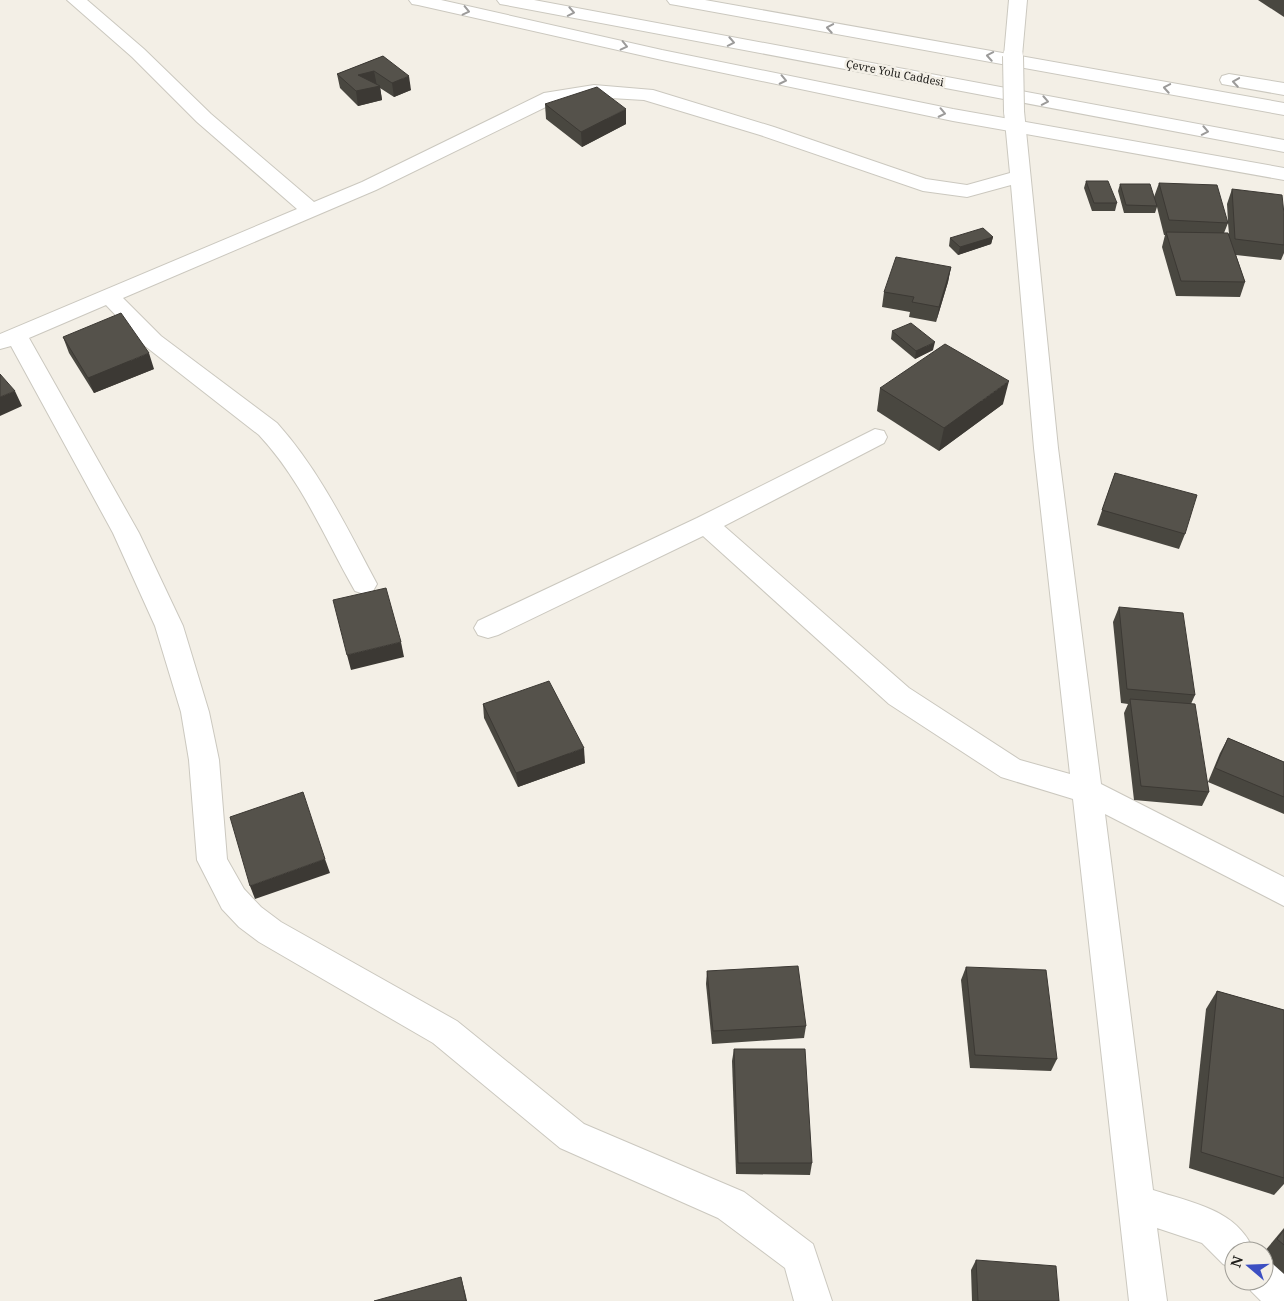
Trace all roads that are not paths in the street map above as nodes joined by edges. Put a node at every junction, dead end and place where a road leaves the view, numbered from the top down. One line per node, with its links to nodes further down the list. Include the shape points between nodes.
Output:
1 (76, 0): 16 (main road, via 138,53 204,118)
2 (418, 0): 12 (main road, one-way to 12, via 953,115)
3 (506, 0): 13 (main road, Çevre Yolu Caddesi, one-way to 13)
4 (676, 0): 11 (main road, one-way to 4)
5 (775, 0): 7 (main road)
6 (1018, 0): 7 (main road)
7 (1013, 51): 8 (main road); 12 (main road, bridge)
8 (1178, 72)
9 (1207, 77): 10 (main road, one-way to 9)
10 (1284, 89)
11 (1284, 109)
12 (1014, 119): 14 (main road); 15 (main road)
13 (1284, 146)
14 (1284, 174)
15 (1019, 177): 16 (main road, via 967,191 923,185 646,94 594,91 551,97 369,186); 23 (main road, via 1046,448)
16 (311, 210): 17 (main road)
17 (108, 296): 18 (main road); 21 (main road, via 153,341 268,429 284,445 315,488)
18 (8, 339): 29 (main road, via 126,533 169,626 204,760 212,860 233,899 270,932 445,1032 572,1136 731,1204 800,1257)
19 (875, 437): 20 (main road)
20 (706, 524): 22 (main road); 23 (main road, via 899,696 1012,769)
21 (364, 584)
22 (488, 628)
23 (1086, 790): 24 (main road); 25 (main road)
24 (1284, 892)
25 (1136, 1203): 26 (main road, via 1213,1228); 30 (main road)
26 (1226, 1241)
27 (1274, 1288): 28 (main road)
28 (1284, 1297)
29 (814, 1301)
30 (1148, 1301)

